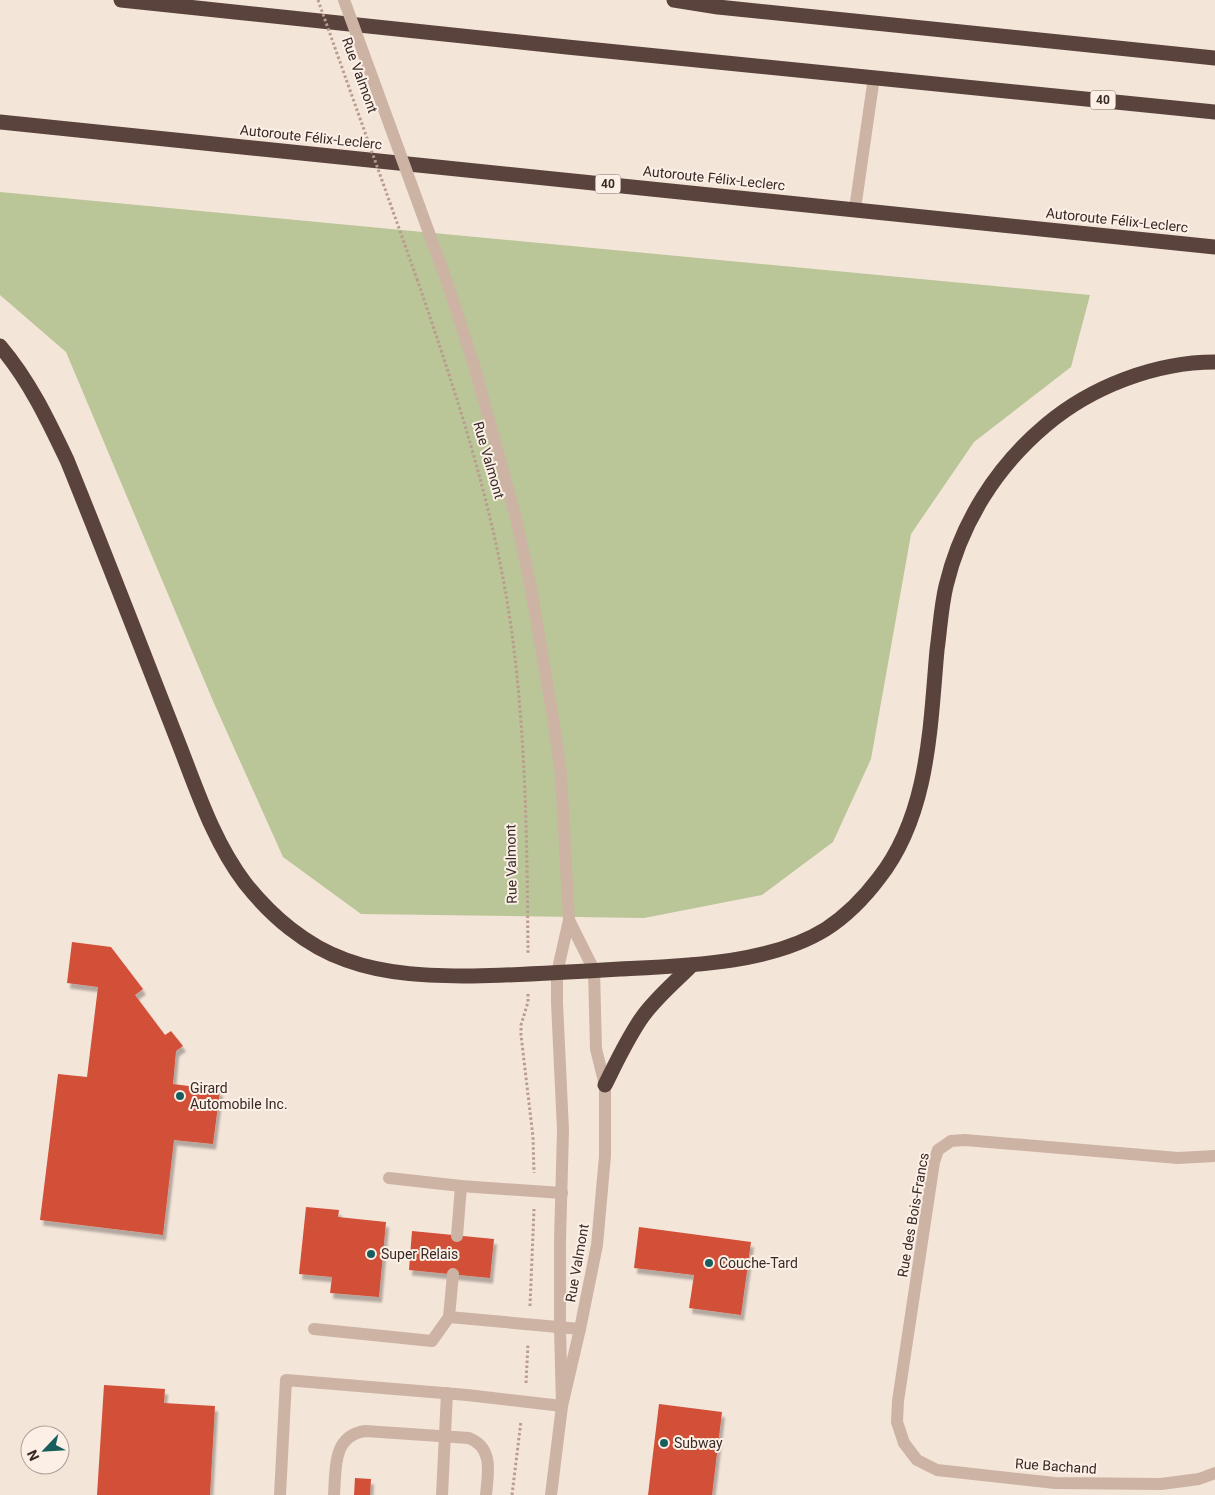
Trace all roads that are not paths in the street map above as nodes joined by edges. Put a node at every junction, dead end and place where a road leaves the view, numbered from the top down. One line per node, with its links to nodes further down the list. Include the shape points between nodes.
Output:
1 (121, 0): 5 (highway, 40)
2 (344, 0): 12 (street, Rue Valmont, bridge, via 447,282 491,423 516,518 554,718 561,774)
3 (674, 0): 4 (highway)
4 (1215, 58)
5 (874, 77): 6 (highway, 40); 8 (street)
6 (1215, 112)
7 (0, 122): 8 (highway, Autoroute Félix-Leclerc / 40)
8 (855, 209): 9 (highway, Autoroute Félix-Leclerc / 40)
9 (1215, 247)
10 (0, 346): 15 (highway, via 37,399 67,460 203,803 226,852 255,894 305,939 354,963 426,975)
11 (1215, 362): 13 (highway, via 1158,370 1089,396 1057,416 1012,457 980,501 960,541 952,566 940,623 924,768 914,810 893,857 861,899 825,929 770,952)
12 (569, 920): 14 (street, Rue Valmont); 15 (street, Rue Valmont)
13 (692, 965): 14 (highway); 16 (highway, via 643,1017)
14 (594, 970): 15 (highway); 16 (street, Rue Valmont, via 596,1049)
15 (558, 972): 20 (street, Rue Valmont)
16 (605, 1084): 26 (street, Rue Valmont, via 601,1208)
17 (1215, 1156): 30 (street, Rue des Bois-Francs, via 1178,1158 965,1140 951,1141 938,1150 898,1401 897,1422)
18 (389, 1178): 19 (street)
19 (461, 1186): 20 (street); 21 (street)
20 (562, 1193): 24 (street, Rue Valmont)
21 (457, 1236)
22 (453, 1274): 23 (street)
23 (449, 1317): 24 (street); 25 (street, via 432,1341)
24 (560, 1327): 26 (street); 28 (street, Rue Valmont)
25 (314, 1329)
26 (580, 1329): 28 (street, Rue Valmont)
27 (447, 1393): 28 (street); 29 (street); 32 (street, via 286,1380)
28 (562, 1406): 36 (street, Rue Valmont)
29 (445, 1437): 33 (street, via 358,1432 343,1442 338,1451); 34 (street); 35 (street, via 469,1438 482,1447 488,1462)
30 (904, 1443): 31 (street, Rue Bachand, via 917,1460 937,1470 1055,1483 1161,1484 1199,1479)
31 (1215, 1473)
32 (280, 1495)
33 (334, 1495)
34 (442, 1495)
35 (486, 1495)
36 (552, 1495)

